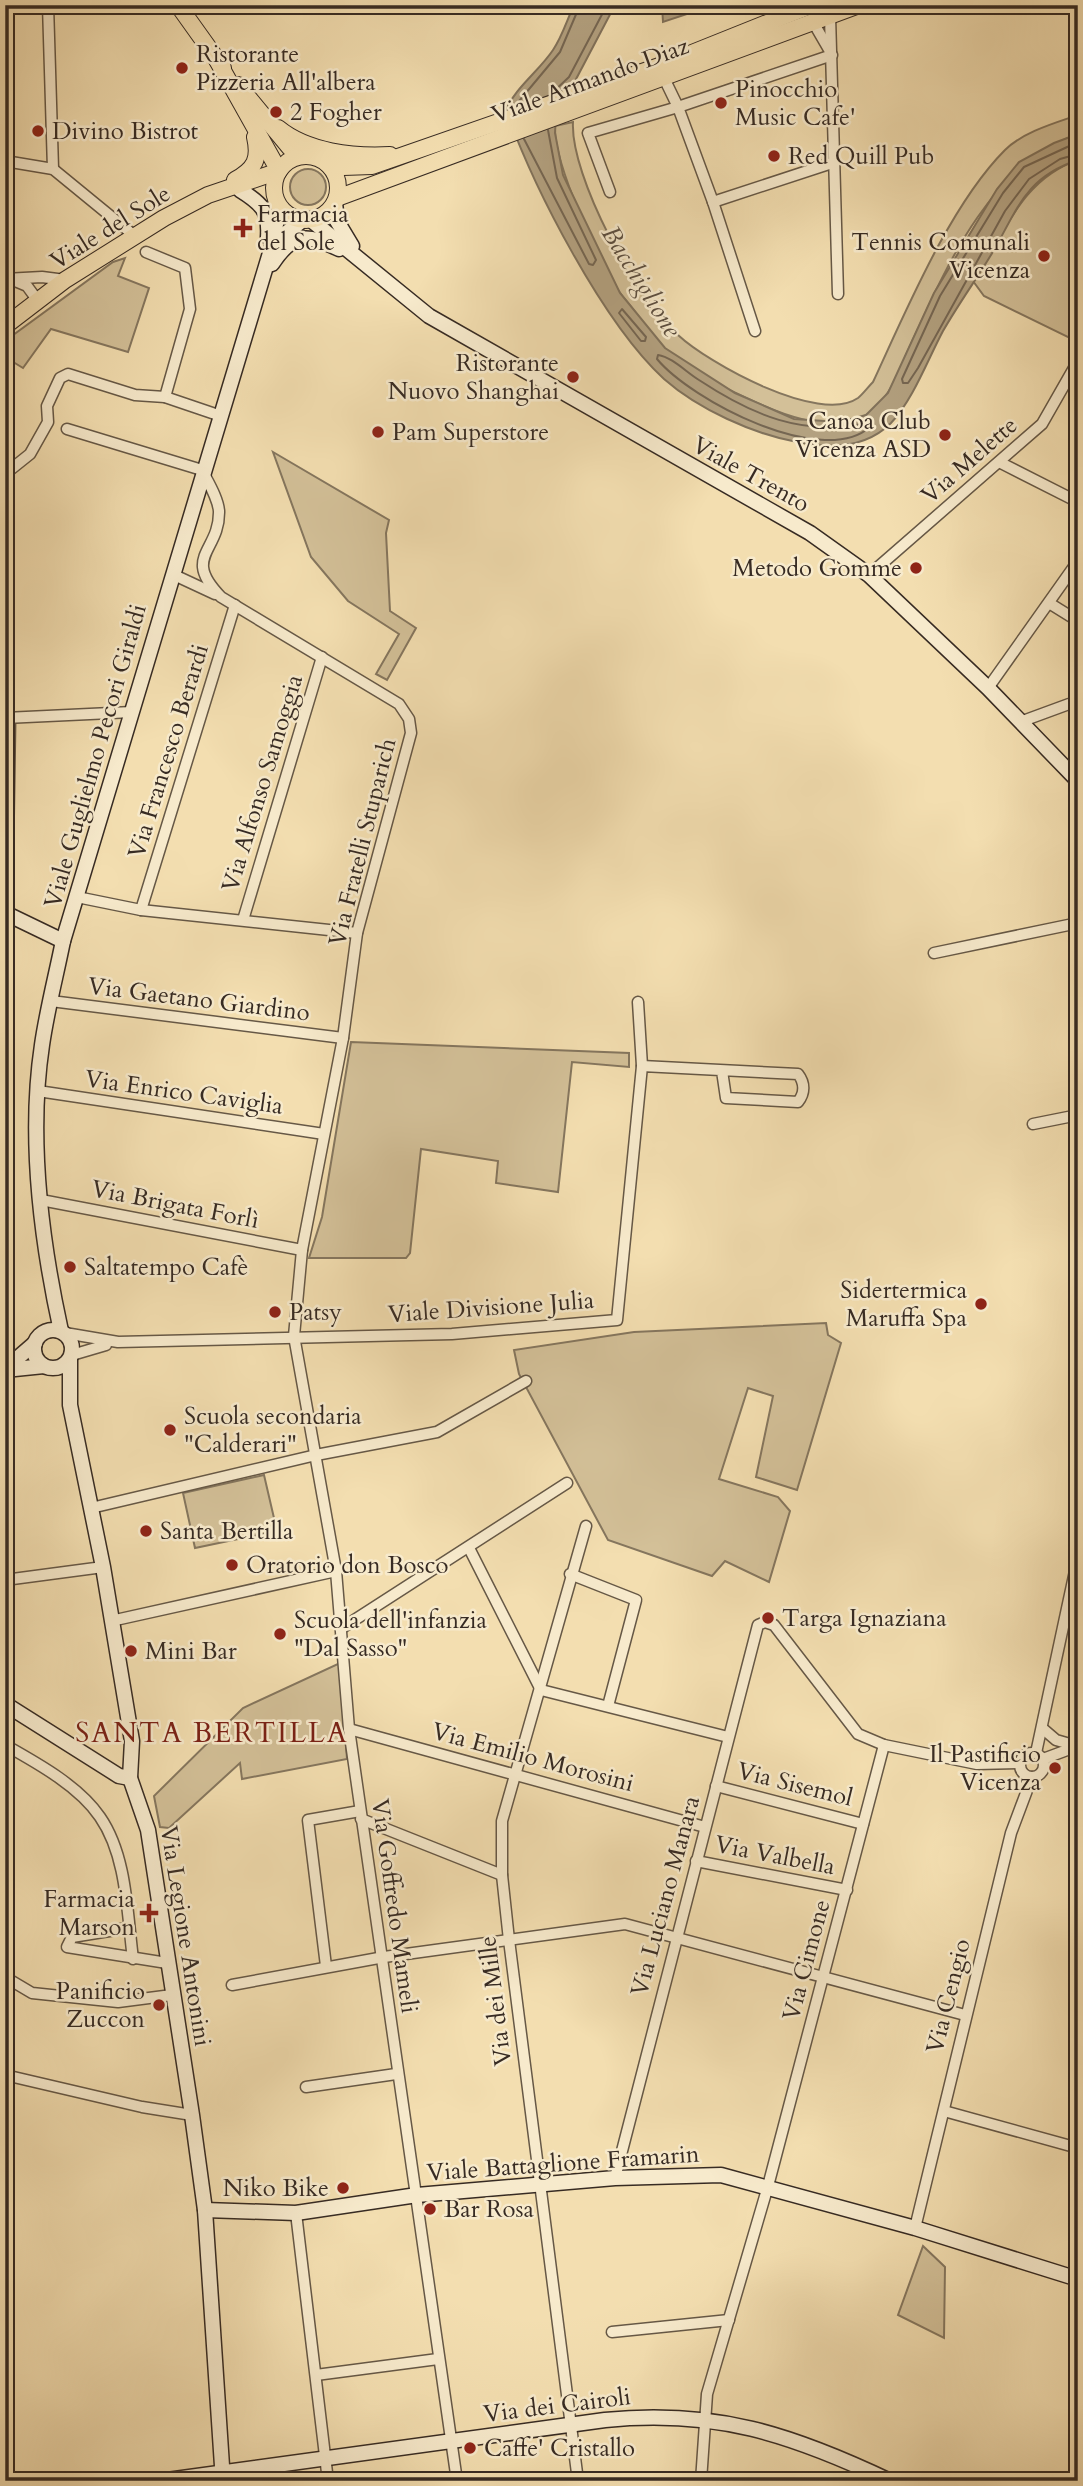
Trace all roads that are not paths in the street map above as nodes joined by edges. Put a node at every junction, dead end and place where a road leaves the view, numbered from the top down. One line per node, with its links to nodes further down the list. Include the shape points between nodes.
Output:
1 (48, 5): 20 (street)
2 (812, 5): 10 (main road, Viale Armando Diaz)
3 (859, 5): 5 (main road, Viale Armando Diaz)
4 (182, 8): 8 (main road)
5 (830, 16): 6 (main road, Viale Armando Diaz); 7 (street)
6 (813, 22): 7 (street); 9 (main road, Viale Armando Diaz)
7 (832, 55): 11 (street); 18 (street)
8 (217, 60): 12 (main road); 14 (main road)
9 (664, 78): 10 (main road, Viale Armando Diaz); 11 (street)
10 (570, 103): 13 (main road, Viale Armando Diaz)
11 (678, 107): 23 (street, via 588,133); 27 (street)
12 (268, 119): 15 (main road, via 284,133 328,150 374,156); 16 (main road, via 290,148)
13 (509, 125): 15 (main road, Viale Armando Diaz); 26 (main road, Viale Armando Diaz)
14 (253, 129): 21 (main road); 24 (main road, via 258,150 254,166)
15 (420, 150): 19 (main road, Viale Armando Diaz, via 372,166)
16 (312, 156): 19 (main road); 21 (main road, via 293,158)
17 (5, 161): 20 (street)
18 (835, 162): 27 (street); 36 (street)
19 (328, 164): 26 (main road, via 339,183)
20 (53, 169): 29 (street)
21 (279, 171): 24 (main road, Viale del Sole); 25 (main road)
22 (240, 190): 24 (main road, Viale del Sole); 25 (main road, Viale del Sole); 35 (street, via 261,204 268,219)
23 (610, 192)
24 (208, 195): 29 (main road, Viale del Sole)
25 (277, 200): 28 (main road, via 290,216); 30 (street, Viale Guglielmo Pecori Giraldi)
26 (336, 201): 28 (main road, via 321,217); 32 (street, Viale Trento, via 337,221)
27 (713, 202): 39 (street)
28 (307, 220): 30 (street); 32 (street, Viale Trento)
29 (136, 237): 34 (main road, Viale del Sole)
30 (274, 243): 35 (street, Viale Guglielmo Pecori Giraldi)
31 (146, 252): 41 (street, via 185,268 190,309)
32 (361, 259): 35 (street, via 323,241 301,238 283,247); 50 (street, Viale Trento, via 429,316 810,533)
33 (7, 279): 34 (street); 37 (street, via 27,286)
34 (65, 280): 37 (main road, Viale del Sole)
35 (258, 286): 42 (street, Viale Guglielmo Pecori Giraldi)
36 (838, 294)
37 (38, 302): 38 (main road, Viale del Sole)
38 (5, 326)
39 (755, 331)
40 (1077, 362): 44 (street, Via Melette, via 1042,424)
41 (165, 397): 42 (street); 46 (street, via 135,395 68,374 60,378 47,406 48,422 24,461)
42 (221, 416): 45 (street, Viale Guglielmo Pecori Giraldi)
43 (67, 429): 45 (street)
44 (1000, 463): 47 (street); 50 (street, Via Melette)
45 (202, 470): 49 (street, Viale Guglielmo Pecori Giraldi); 51 (street, Via Fratelli Stuparich, via 219,508 203,572)
46 (5, 474)
47 (1078, 502)
48 (1078, 561): 52 (street)
49 (172, 574): 51 (street); 58 (street, Viale Guglielmo Pecori Giraldi)
50 (869, 575): 56 (street, Viale Trento)
51 (221, 597): 53 (street, Via Fratelli Stuparich)
52 (1049, 603): 54 (street); 56 (street)
53 (235, 605): 55 (street, Via Fratelli Stuparich); 63 (street, Via Francesco Berardi)
54 (1078, 621)
55 (322, 657): 65 (street, Via Alfonso Samoggia); 67 (street, Via Fratelli Stuparich, via 400,705 411,733)
56 (988, 688): 60 (street, Viale Trento)
57 (1069, 704): 60 (street)
58 (132, 712): 59 (street); 62 (street, Viale Guglielmo Pecori Giraldi)
59 (8, 718): 64 (street)
60 (1020, 722): 61 (street, Viale Trento)
61 (1078, 781)
62 (77, 897): 63 (street); 68 (street, Viale Guglielmo Pecori Giraldi)
63 (141, 910): 65 (street)
64 (6, 914): 68 (street)
65 (243, 920): 67 (street)
66 (1078, 923): 69 (street)
67 (357, 933): 72 (street, Via Fratelli Stuparich)
68 (63, 941): 70 (street, Viale Guglielmo Pecori Giraldi)
69 (934, 953)
70 (51, 1001): 72 (street, Via Gaetano Giardino); 75 (street, Viale Guglielmo Pecori Giraldi)
71 (638, 1002): 73 (street)
72 (342, 1038): 78 (street, Via Fratelli Stuparich)
73 (642, 1066): 74 (street); 83 (street, Viale Divisione Julia, via 617,1320 452,1334)
74 (722, 1071): 74 (street, via 798,1074 804,1089 798,1102 726,1098)
75 (38, 1091): 78 (street, Via Enrico Caviglia); 79 (street, Viale Guglielmo Pecori Giraldi)
76 (1078, 1115): 77 (street)
77 (1033, 1124)
78 (324, 1134): 80 (street, Via Fratelli Stuparich)
79 (41, 1200): 80 (street, Via Brigata Forlì); 81 (street, Viale Guglielmo Pecori Giraldi)
80 (302, 1250): 83 (street, Via Fratelli Stuparich)
81 (52, 1295): 82 (street, Viale Guglielmo Pecori Giraldi); 84 (street, Viale Guglielmo Pecori Giraldi)
82 (63, 1332): 84 (street, via 52,1330); 85 (street, Viale Divisione Julia); 86 (street, via 72,1343)
83 (294, 1336): 85 (street, Viale Divisione Julia); 91 (street, Via Goffredo Mameli)
84 (38, 1338): 87 (street, via 35,1355); 88 (street)
85 (118, 1342): 86 (street, Viale Divisione Julia)
86 (71, 1357): 87 (street, via 61,1367); 90 (street, Via Legione Antonini)
87 (47, 1367): 88 (street); 90 (street, Via Legione Antonini)
88 (5, 1369)
89 (526, 1381): 91 (street, via 437,1432)
90 (70, 1405): 93 (street, Via Legione Antonini)
91 (316, 1455): 93 (street); 98 (street, Via Goffredo Mameli)
92 (567, 1483): 95 (street)
93 (91, 1508): 97 (street, Via Legione Antonini)
94 (586, 1526): 99 (street, Via dei Mille)
95 (469, 1548): 102 (street); 103 (street)
96 (1078, 1557): 106 (street)
97 (103, 1567): 100 (street); 101 (street, Via Legione Antonini)
98 (336, 1572): 101 (street); 102 (street, Via Goffredo Mameli)
99 (570, 1574): 103 (street, Via dei Mille); 105 (street, via 636,1600)
100 (5, 1580)
101 (111, 1621): 116 (street, Via Legione Antonini, via 132,1741)
102 (342, 1628): 107 (street, Via Goffredo Mameli)
103 (541, 1690): 105 (street); 114 (street, Via dei Mille)
104 (5, 1704): 116 (street, via 119,1776)
105 (608, 1706): 108 (street)
106 (1042, 1728): 111 (street, via 1056,1740); 112 (street)
107 (348, 1729): 114 (street, Via Emilio Morosini); 118 (street, Via Goffredo Mameli)
108 (728, 1737): 110 (street, Via Luciano Manara, via 758,1625 765,1622 774,1625 858,1734); 117 (street, Via Luciano Manara)
109 (5, 1745): 124 (street, via 64,1783 100,1817 120,1866)
110 (884, 1745): 113 (street, via 977,1764); 119 (street, Via Cimone)
111 (1077, 1746): 112 (street)
112 (1039, 1756): 113 (street, via 1026,1754); 115 (street, via 1042,1772)
113 (1020, 1763): 115 (street, via 1021,1771)
114 (517, 1773): 120 (street, Via Emilio Morosini); 122 (street, Via dei Mille, via 502,1821)
115 (1032, 1777): 135 (street, Via Cengio, via 1011,1833)
116 (130, 1778): 129 (street, Via Legione Antonini, via 148,1830)
117 (716, 1786): 119 (street, Via Sisemol); 120 (street, Via Luciano Manara)
118 (360, 1815): 122 (street); 127 (street, Via Goffredo Mameli); 130 (street, via 307,1820)
119 (863, 1824): 123 (street, Via Cimone)
120 (705, 1827): 121 (street, Via Luciano Manara)
121 (696, 1861): 123 (street, Via Valbella); 125 (street, Via Luciano Manara)
122 (502, 1875): 126 (street, Via dei Mille)
123 (847, 1890): 131 (street, Via Cimone)
124 (128, 1928): 128 (street); 128 (street, via 72,1937 67,1947)
125 (675, 1937): 126 (street, via 625,1924); 131 (street); 142 (street, Via Luciano Manara)
126 (509, 1940): 127 (street); 143 (street, Via dei Mille)
127 (384, 1957): 130 (street); 136 (street, Via Goffredo Mameli)
128 (133, 1959): 129 (street)
129 (167, 1963): 134 (street, Via Legione Antonini)
130 (326, 1966): 133 (street)
131 (824, 1976): 135 (street); 144 (street, Via Cimone)
132 (5, 1977): 134 (street, via 32,1993 118,2002)
133 (232, 1985)
134 (172, 1995): 140 (street, Via Legione Antonini)
135 (965, 2015): 139 (street, Via Cengio)
136 (396, 2074): 138 (street); 145 (street, Via Goffredo Mameli)
137 (5, 2075): 140 (street)
138 (306, 2087)
139 (944, 2111): 141 (street); 148 (street, Via Cengio)
140 (192, 2115): 146 (street, Via Legione Antonini)
141 (1078, 2148)
142 (615, 2178): 143 (street, Viale Battaglione Framarin); 144 (street, Viale Battaglione Framarin, via 721,2175)
143 (538, 2185): 145 (street, Viale Battaglione Framarin); 155 (street, Via dei Mille)
144 (768, 2186): 148 (street, Viale Battaglione Framarin); 150 (street, Via Cimone)
145 (417, 2195): 147 (street, Viale Battaglione Framarin); 152 (street, Via Goffredo Mameli)
146 (205, 2210): 147 (street, Viale Battaglione Framarin); 158 (street, Via Legione Antonini)
147 (296, 2213): 153 (street)
148 (915, 2228): 149 (street, Viale Battaglione Framarin)
149 (1078, 2279)
150 (729, 2320): 151 (street); 154 (street, Via Cimone)
151 (612, 2332)
152 (438, 2359): 153 (street); 156 (street, Via Goffredo Mameli)
153 (316, 2375): 157 (street)
154 (703, 2419): 155 (street, Via dei Cairoli, via 641,2416); 163 (street, Via Cimone); 164 (street, Via dei Cairoli, via 789,2438)
155 (570, 2425): 156 (street, Via dei Cairoli); 162 (street, Via dei Mille)
156 (451, 2442): 157 (street, Via dei Cairoli); 161 (street, Via Goffredo Mameli)
157 (326, 2459): 158 (street, Via dei Cairoli); 160 (street)
158 (222, 2477): 159 (street, Via dei Cairoli)
159 (160, 2481)
160 (328, 2481)
161 (457, 2481)
162 (578, 2481)
163 (701, 2481)
164 (890, 2481)

